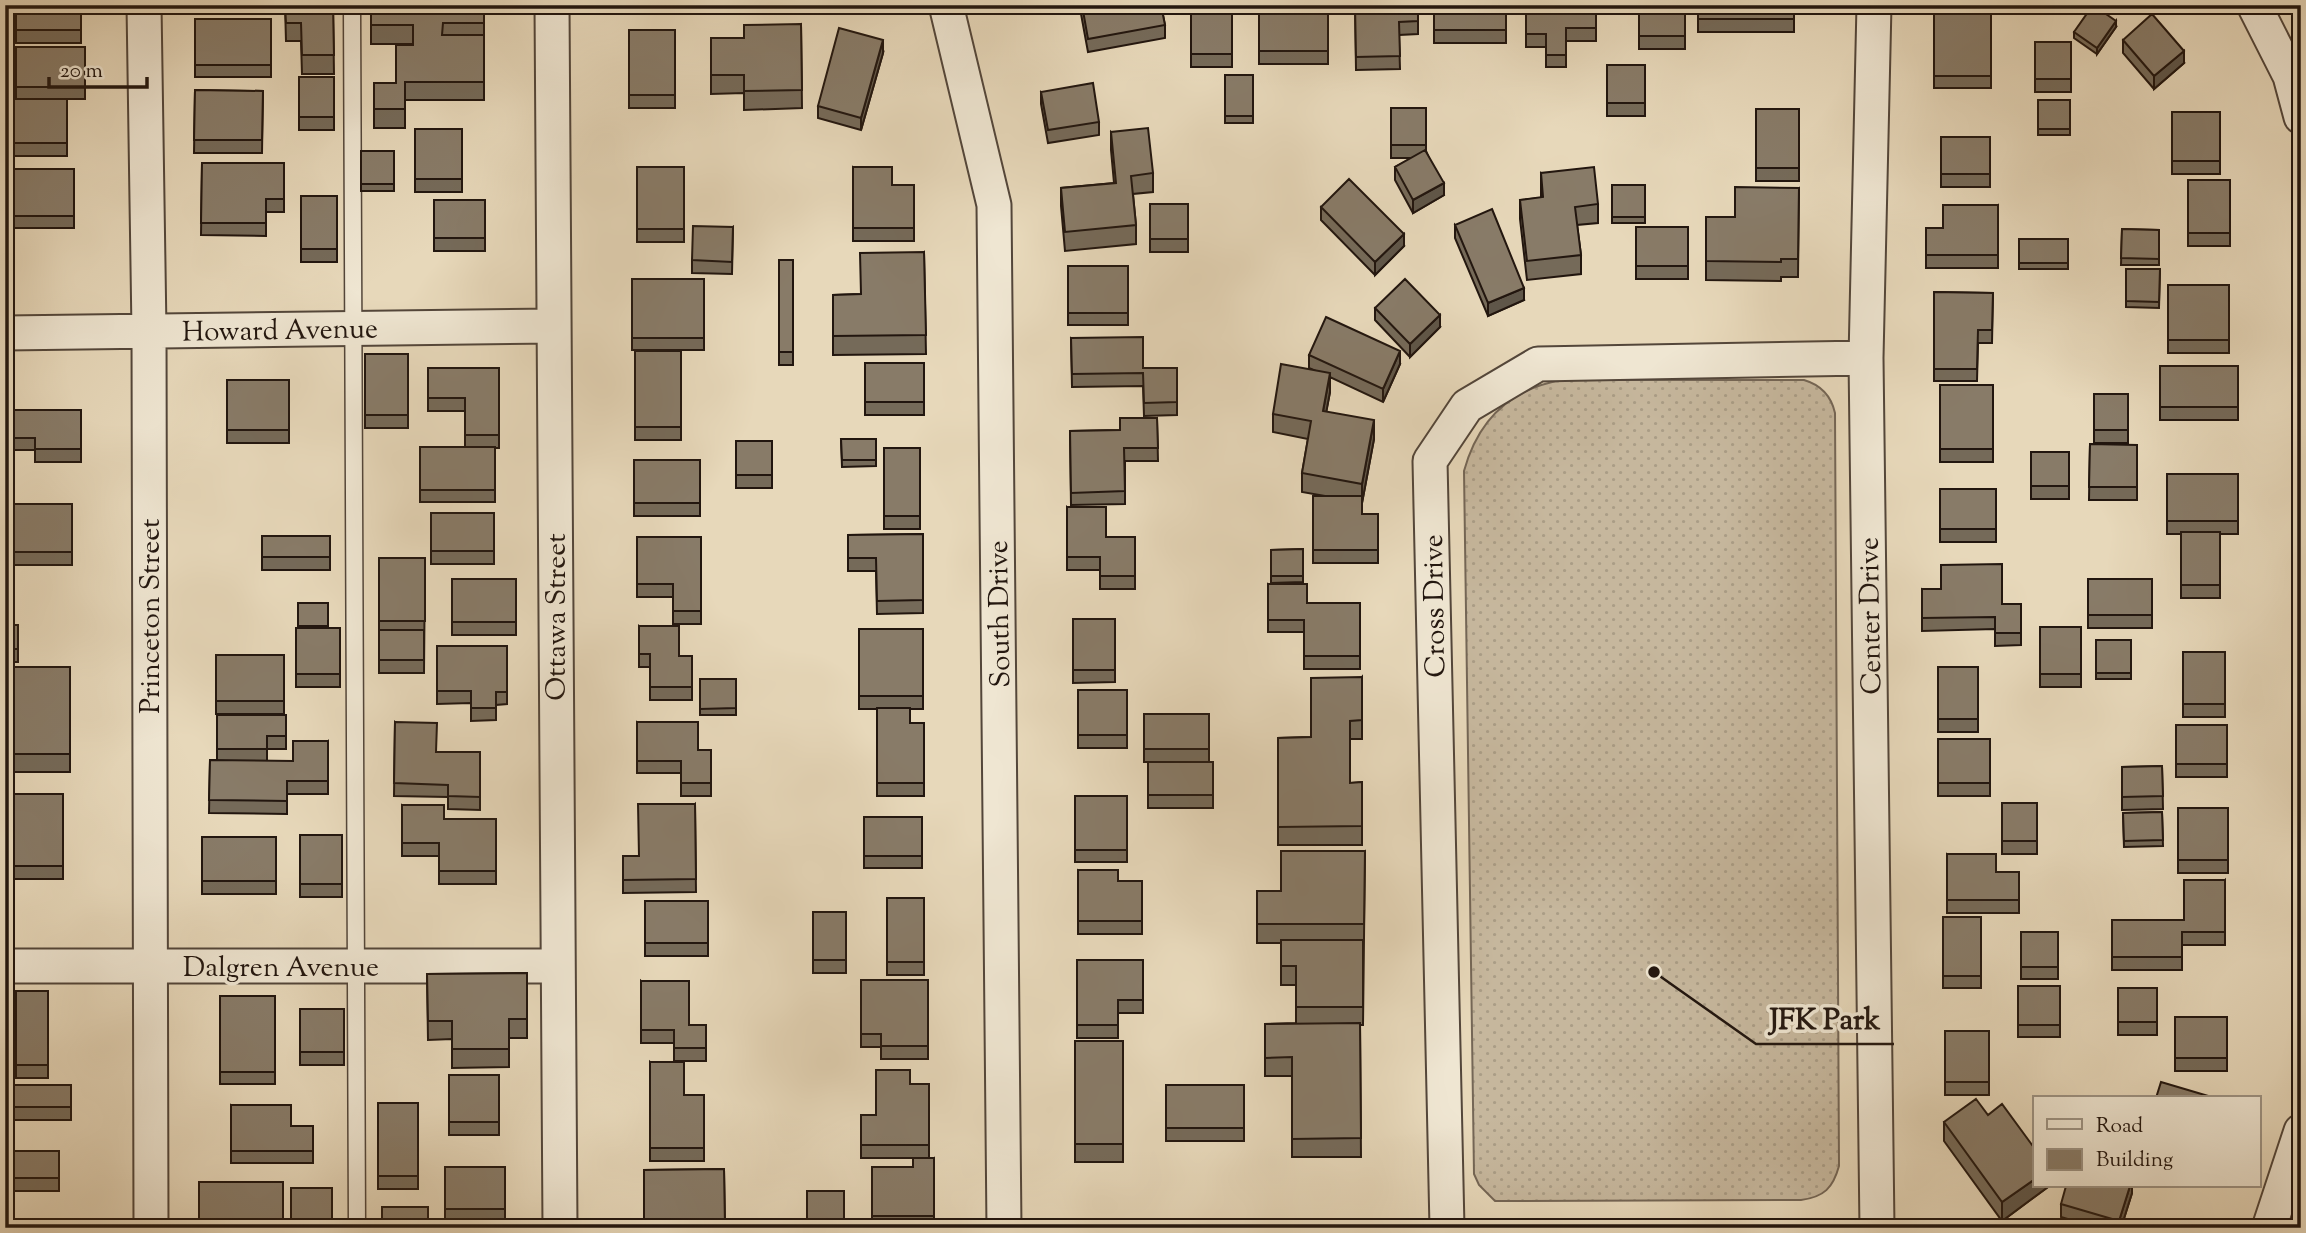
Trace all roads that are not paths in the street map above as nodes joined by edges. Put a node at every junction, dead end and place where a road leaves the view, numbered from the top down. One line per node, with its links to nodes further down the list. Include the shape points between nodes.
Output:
1 (144, 5): 10 (street, Princeton Street)
2 (352, 5): 9 (lane)
3 (552, 5): 8 (street, Ottawa Street)
4 (946, 5): 21 (street, South Drive, via 994,205)
5 (1874, 5): 12 (street, Center Drive)
6 (2254, 5): 7 (street, via 2290,76)
7 (2301, 117)
8 (554, 326): 9 (street, Howard Avenue); 14 (street, Ottawa Street)
9 (354, 328): 10 (street, Howard Avenue); 13 (lane)
10 (149, 331): 11 (street, Howard Avenue); 16 (street, Princeton Street)
11 (5, 333)
12 (1866, 358): 22 (street, Cross Drive, via 1538,364 1467,406 1430,461); 23 (street, Center Drive)
13 (357, 966): 14 (street, Dalgren Avenue); 16 (street, Dalgren Avenue); 19 (lane)
14 (557, 966): 20 (street, Ottawa Street)
15 (5, 967): 16 (street, Dalgren Avenue)
16 (150, 967): 18 (street, Princeton Street)
17 (2301, 1131): 24 (street)
18 (151, 1228)
19 (357, 1228)
20 (560, 1228)
21 (1004, 1228)
22 (1447, 1228)
23 (1877, 1228)
24 (2269, 1228)

